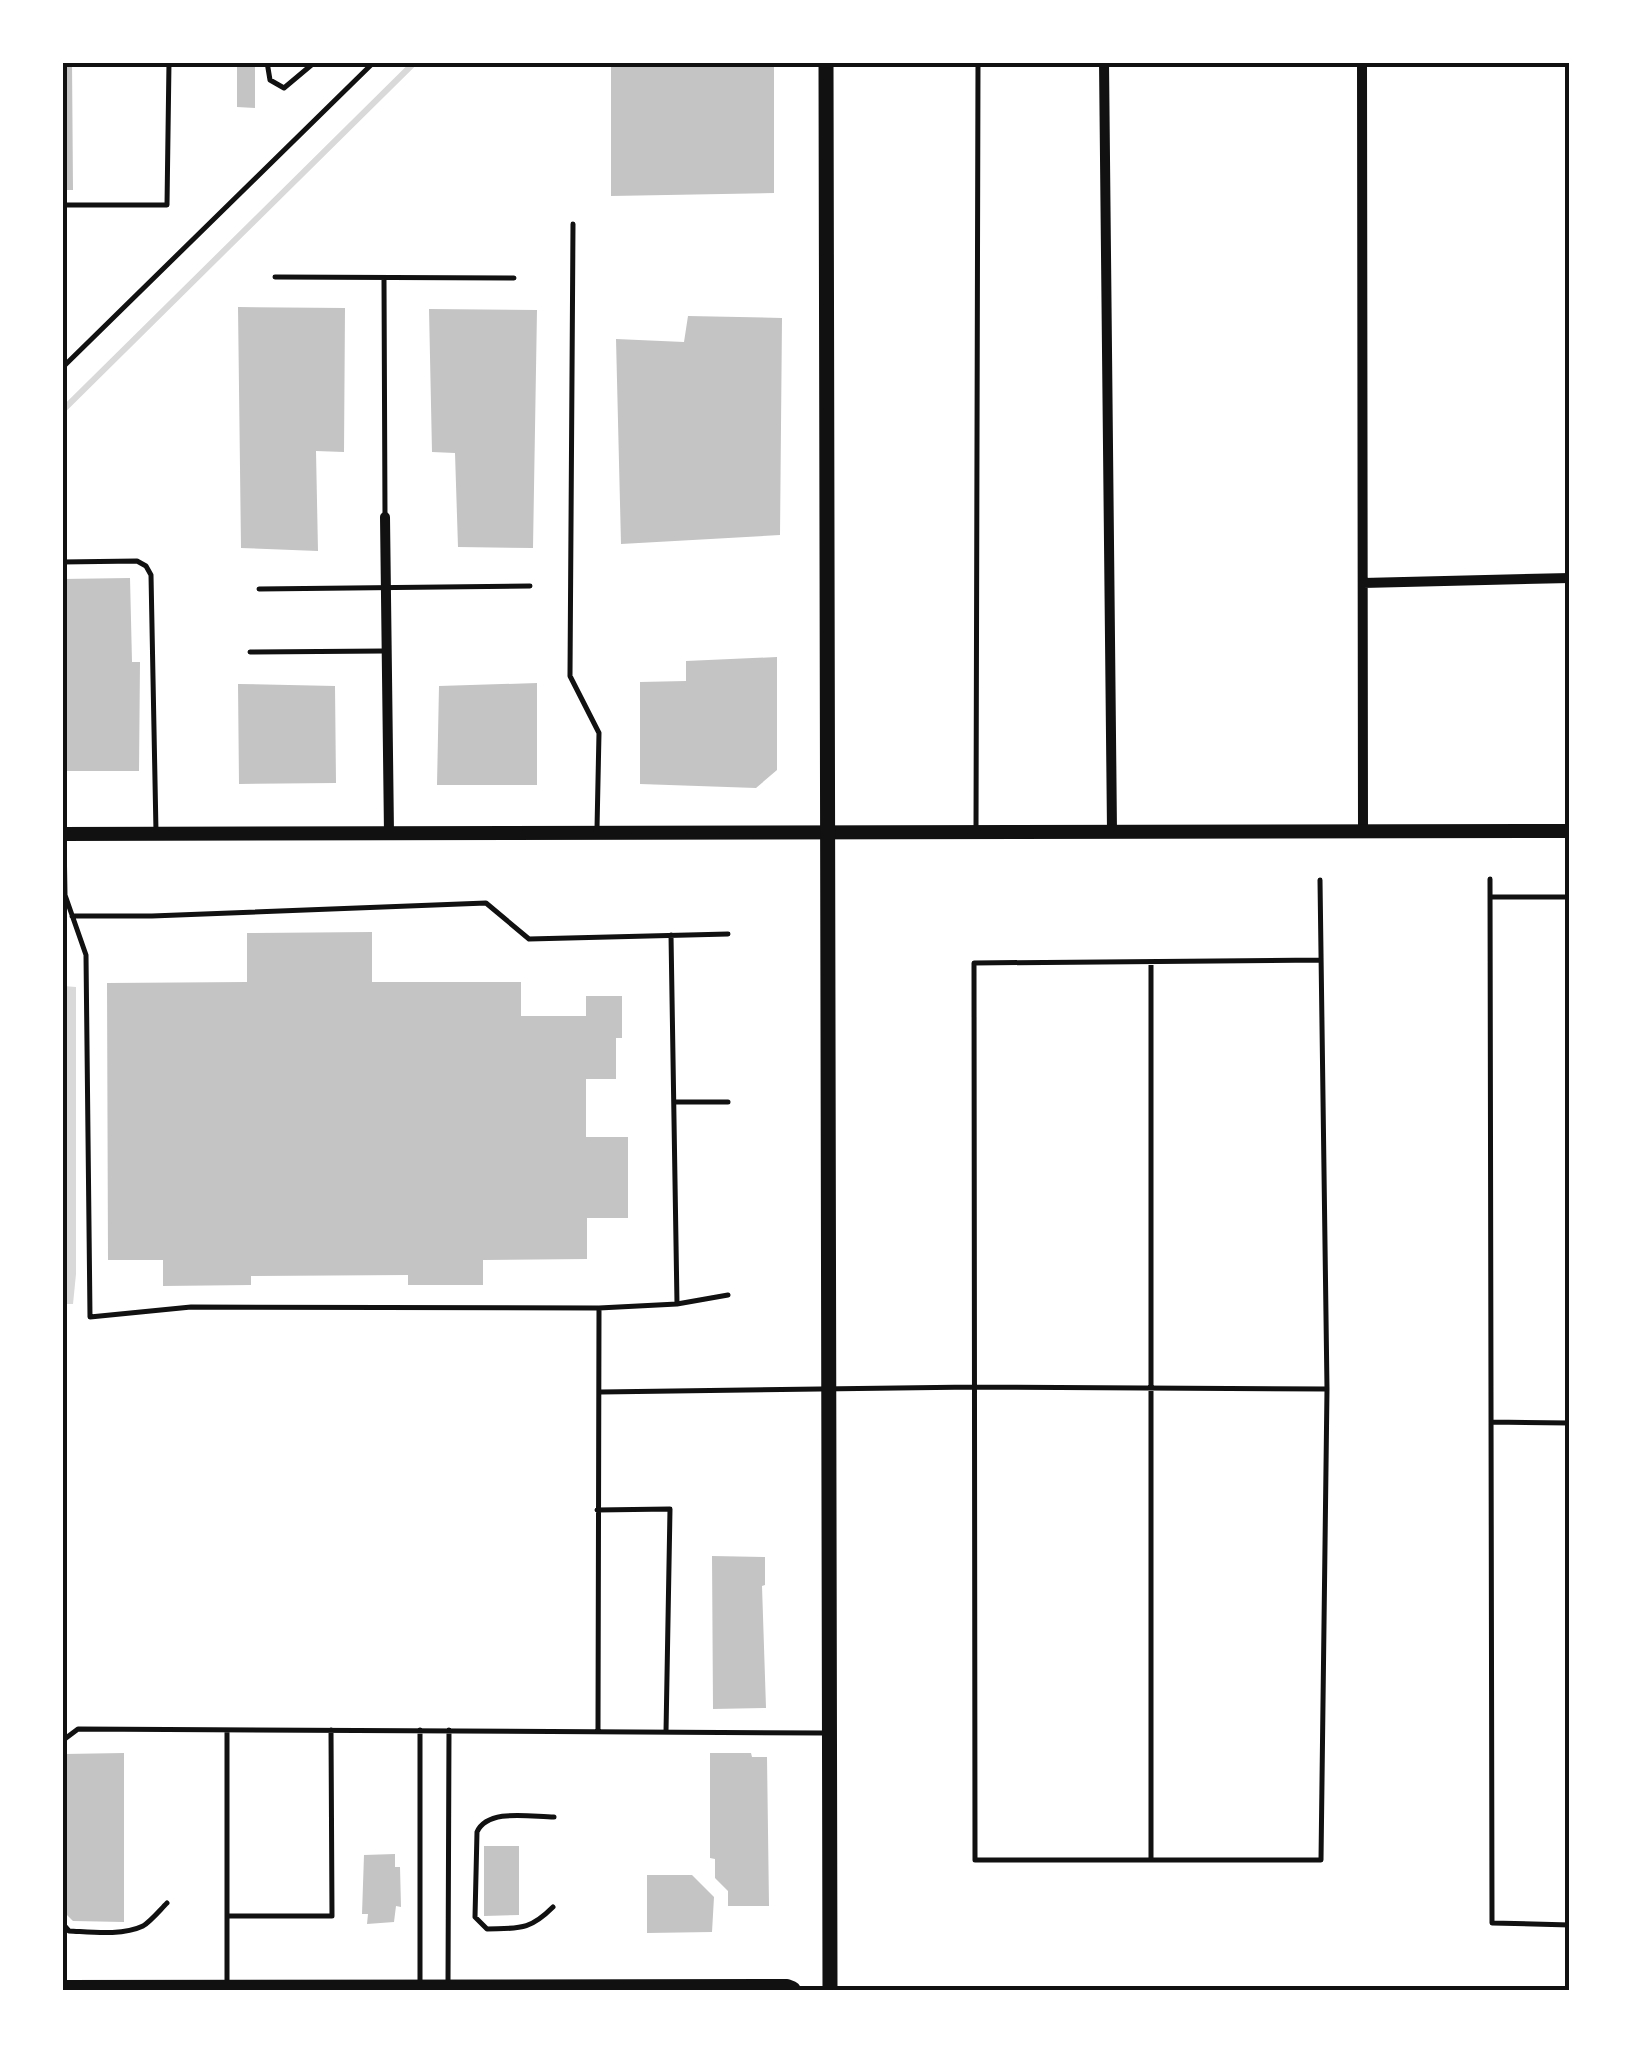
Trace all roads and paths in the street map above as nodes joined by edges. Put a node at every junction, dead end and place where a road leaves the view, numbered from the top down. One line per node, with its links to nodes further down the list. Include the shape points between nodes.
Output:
1 (169, 62): 9 (lane, via 167,205)
2 (267, 62): 3 (lane, via 270,80 284,88)
3 (315, 62)
4 (374, 62): 14 (lane)
5 (826, 62): 24 (main road)
6 (978, 62): 25 (lane)
7 (1104, 62): 26 (street)
8 (1362, 62): 18 (street)
9 (62, 206)
10 (573, 224): 29 (lane, via 570,676 599,732)
11 (275, 277): 13 (lane)
12 (514, 278): 13 (lane)
13 (384, 279): 15 (lane)
14 (62, 368)
15 (385, 517): 19 (street)
16 (62, 562): 31 (lane, via 137,560 151,575)
17 (1570, 578): 18 (street)
18 (1363, 583): 30 (street)
19 (386, 586): 20 (lane); 21 (lane); 22 (street)
20 (530, 586)
21 (259, 589)
22 (387, 651): 23 (lane); 28 (street)
23 (250, 652)
24 (827, 831): 25 (street); 29 (street); 50 (main road)
25 (976, 831): 26 (street)
26 (1112, 831): 30 (street)
27 (1570, 831): 30 (street)
28 (389, 832): 29 (street); 31 (street)
29 (596, 832)
30 (1363, 832)
31 (156, 833): 32 (street)
32 (63, 834): 37 (lane)
33 (1490, 879): 35 (lane)
34 (1320, 880): 40 (lane)
35 (1490, 897): 36 (lane); 52 (lane)
36 (1570, 897)
37 (72, 916): 39 (lane, via 486,903 530,939); 46 (lane, via 86,955 90,1317 203,1307)
38 (728, 934): 39 (lane)
39 (671, 936): 42 (lane)
40 (1320, 960): 41 (lane); 49 (lane)
41 (1150, 962): 47 (lane, via 974,963); 48 (lane)
42 (674, 1102): 43 (lane); 45 (lane)
43 (728, 1102)
44 (728, 1294): 45 (lane)
45 (677, 1304): 46 (lane)
46 (600, 1308): 51 (lane)
47 (974, 1387): 48 (lane); 50 (lane); 64 (lane, via 975,1860)
48 (1153, 1388): 49 (lane); 64 (lane)
49 (1327, 1388): 64 (lane, via 1321,1860)
50 (830, 1391): 51 (lane); 61 (main road)
51 (601, 1392): 54 (lane)
52 (1490, 1422): 53 (lane); 69 (lane, via 1492,1924)
53 (1570, 1423)
54 (597, 1510): 59 (lane); 60 (lane, via 670,1509)
55 (331, 1730): 56 (lane); 58 (lane); 67 (lane, via 332,1916)
56 (420, 1730): 57 (lane); 72 (lane)
57 (449, 1730): 59 (lane); 73 (lane)
58 (227, 1731): 62 (lane, via 78,1729); 67 (lane)
59 (598, 1731): 60 (lane)
60 (666, 1732): 61 (lane)
61 (830, 1733): 75 (main road)
62 (62, 1742)
63 (554, 1817): 66 (lane, via 495,1817 480,1825 475,1917 486,1929 524,1928)
64 (1150, 1860)
65 (167, 1904): 68 (lane, via 142,1926 128,1929 69,1931)
66 (553, 1907)
67 (229, 1916): 70 (lane)
68 (62, 1923)
69 (1570, 1925)
70 (227, 1988): 71 (main road); 72 (main road)
71 (62, 1990)
72 (420, 1990): 73 (main road)
73 (448, 1990): 74 (main road)
74 (792, 1990)
75 (830, 1990)

